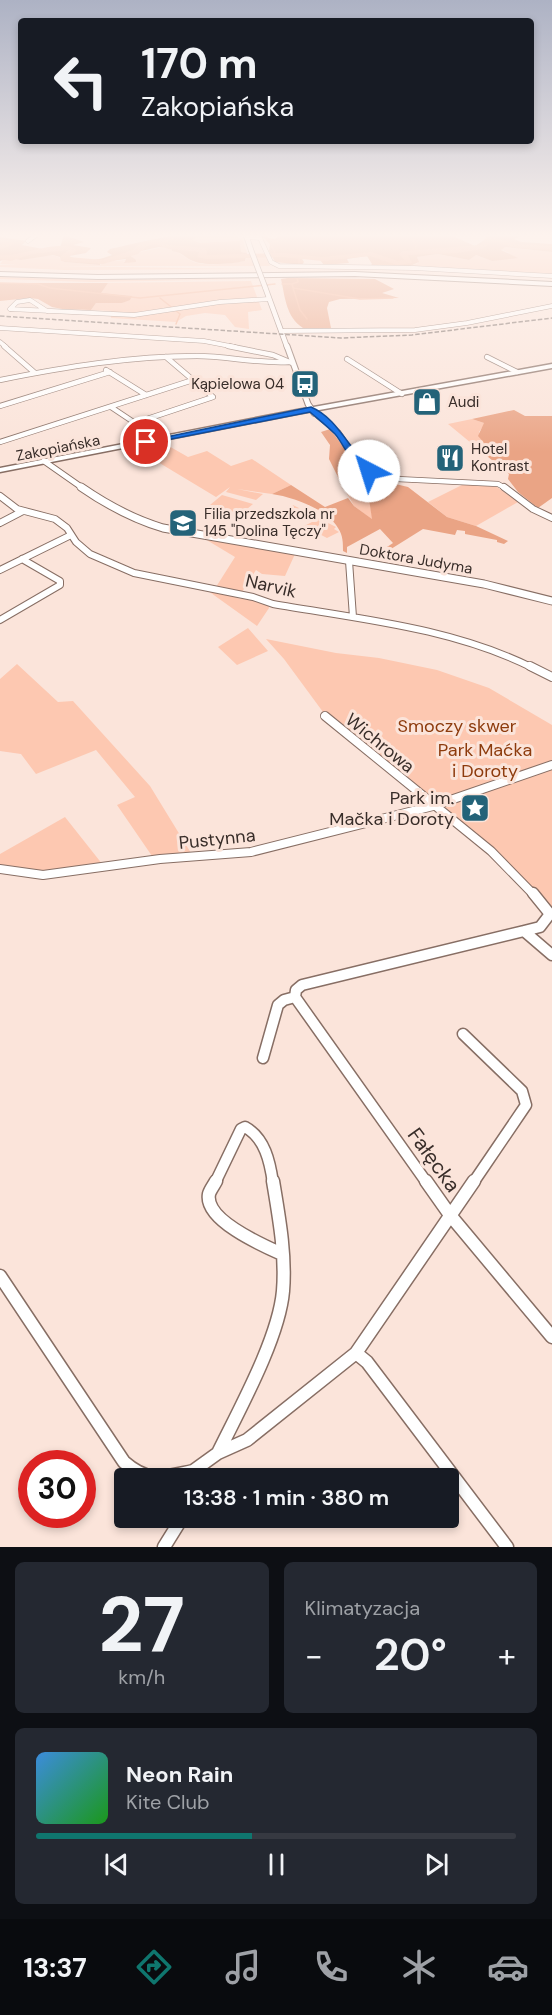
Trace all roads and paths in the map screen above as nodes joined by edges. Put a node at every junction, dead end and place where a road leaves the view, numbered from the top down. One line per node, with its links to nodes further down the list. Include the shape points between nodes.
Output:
1 (12, 307): 6 (street)
2 (41, 307): 6 (street)
3 (191, 307): 6 (street, via 124,315)
4 (272, 307): 8 (street)
5 (546, 307): 8 (street, via 415,330)
6 (47, 312)
7 (0, 328): 11 (street, via 196,340)
8 (281, 331): 10 (street)
9 (0, 342): 20 (street)
10 (289, 352): 11 (street); 15 (street)
11 (273, 355): 15 (street)
12 (166, 357): 15 (street, via 199,356 262,364); 16 (street); 22 (street)
13 (488, 357): 19 (street)
14 (347, 359): 23 (street)
15 (291, 362): 27 (street)
16 (97, 365): 18 (street); 20 (street)
17 (552, 366): 19 (main road, Zakopiańska)
18 (110, 372): 24 (street); 25 (street)
19 (517, 372): 23 (main road, Zakopiańska)
20 (35, 373): 21 (street)
21 (0, 380)
22 (193, 380): 24 (street); 26 (street, via 213,397 135,423)
23 (402, 394): 27 (main road, Zakopiańska)
24 (146, 395): 26 (street)
25 (0, 406)
26 (111, 407): 28 (street)
27 (312, 411): 29 (main road, Zakopiańska); 33 (street, via 338,432 360,465 374,474 397,479 498,484)
28 (0, 442)
29 (45, 463): 30 (main road, Zakopiańska); 37 (street, Doktora Judyma, via 107,505 140,521)
30 (0, 471)
31 (0, 496): 32 (street, Narvik)
32 (23, 511): 34 (street); 35 (street, Narvik, via 55,519)
33 (552, 518)
34 (0, 523)
35 (71, 535): 36 (street); 40 (street, Narvik, via 90,554 134,573 273,604)
36 (22, 559): 38 (street); 41 (street, via 60,581 60,585)
37 (349, 561): 39 (street, Doktora Judyma, via 494,586); 40 (street)
38 (0, 570)
39 (552, 602)
40 (353, 617): 42 (street, Narvik, via 466,641)
41 (0, 620)
42 (552, 677)
43 (325, 716): 45 (street, Wichrowa)
44 (552, 765): 45 (street, Pustynna)
45 (433, 806): 46 (street, Pustynna, via 232,855 160,859 43,875); 47 (street, Wichrowa, via 491,851 546,907 548,921)
46 (0, 869)
47 (524, 931): 48 (street); 49 (street, via 304,984 296,990)
48 (552, 955)
49 (295, 998): 51 (street, via 278,1005); 52 (street, Fałęcka)
50 (463, 1034): 52 (street, via 522,1091 526,1105)
51 (263, 1058)
52 (450, 1215): 55 (street, Fałęcka); 56 (street)
53 (282, 1254): 53 (street, via 217,1215 208,1202 245,1127 256,1134 272,1170); 57 (street, via 283,1293 277,1319 251,1386)
54 (0, 1276): 58 (street)
55 (552, 1337)
56 (356, 1353): 57 (street, via 247,1440); 62 (street, via 367,1362)
57 (218, 1453): 59 (street)
58 (130, 1468)
59 (201, 1468)
60 (176, 1528): 61 (street)
61 (164, 1547)
62 (507, 1547)

